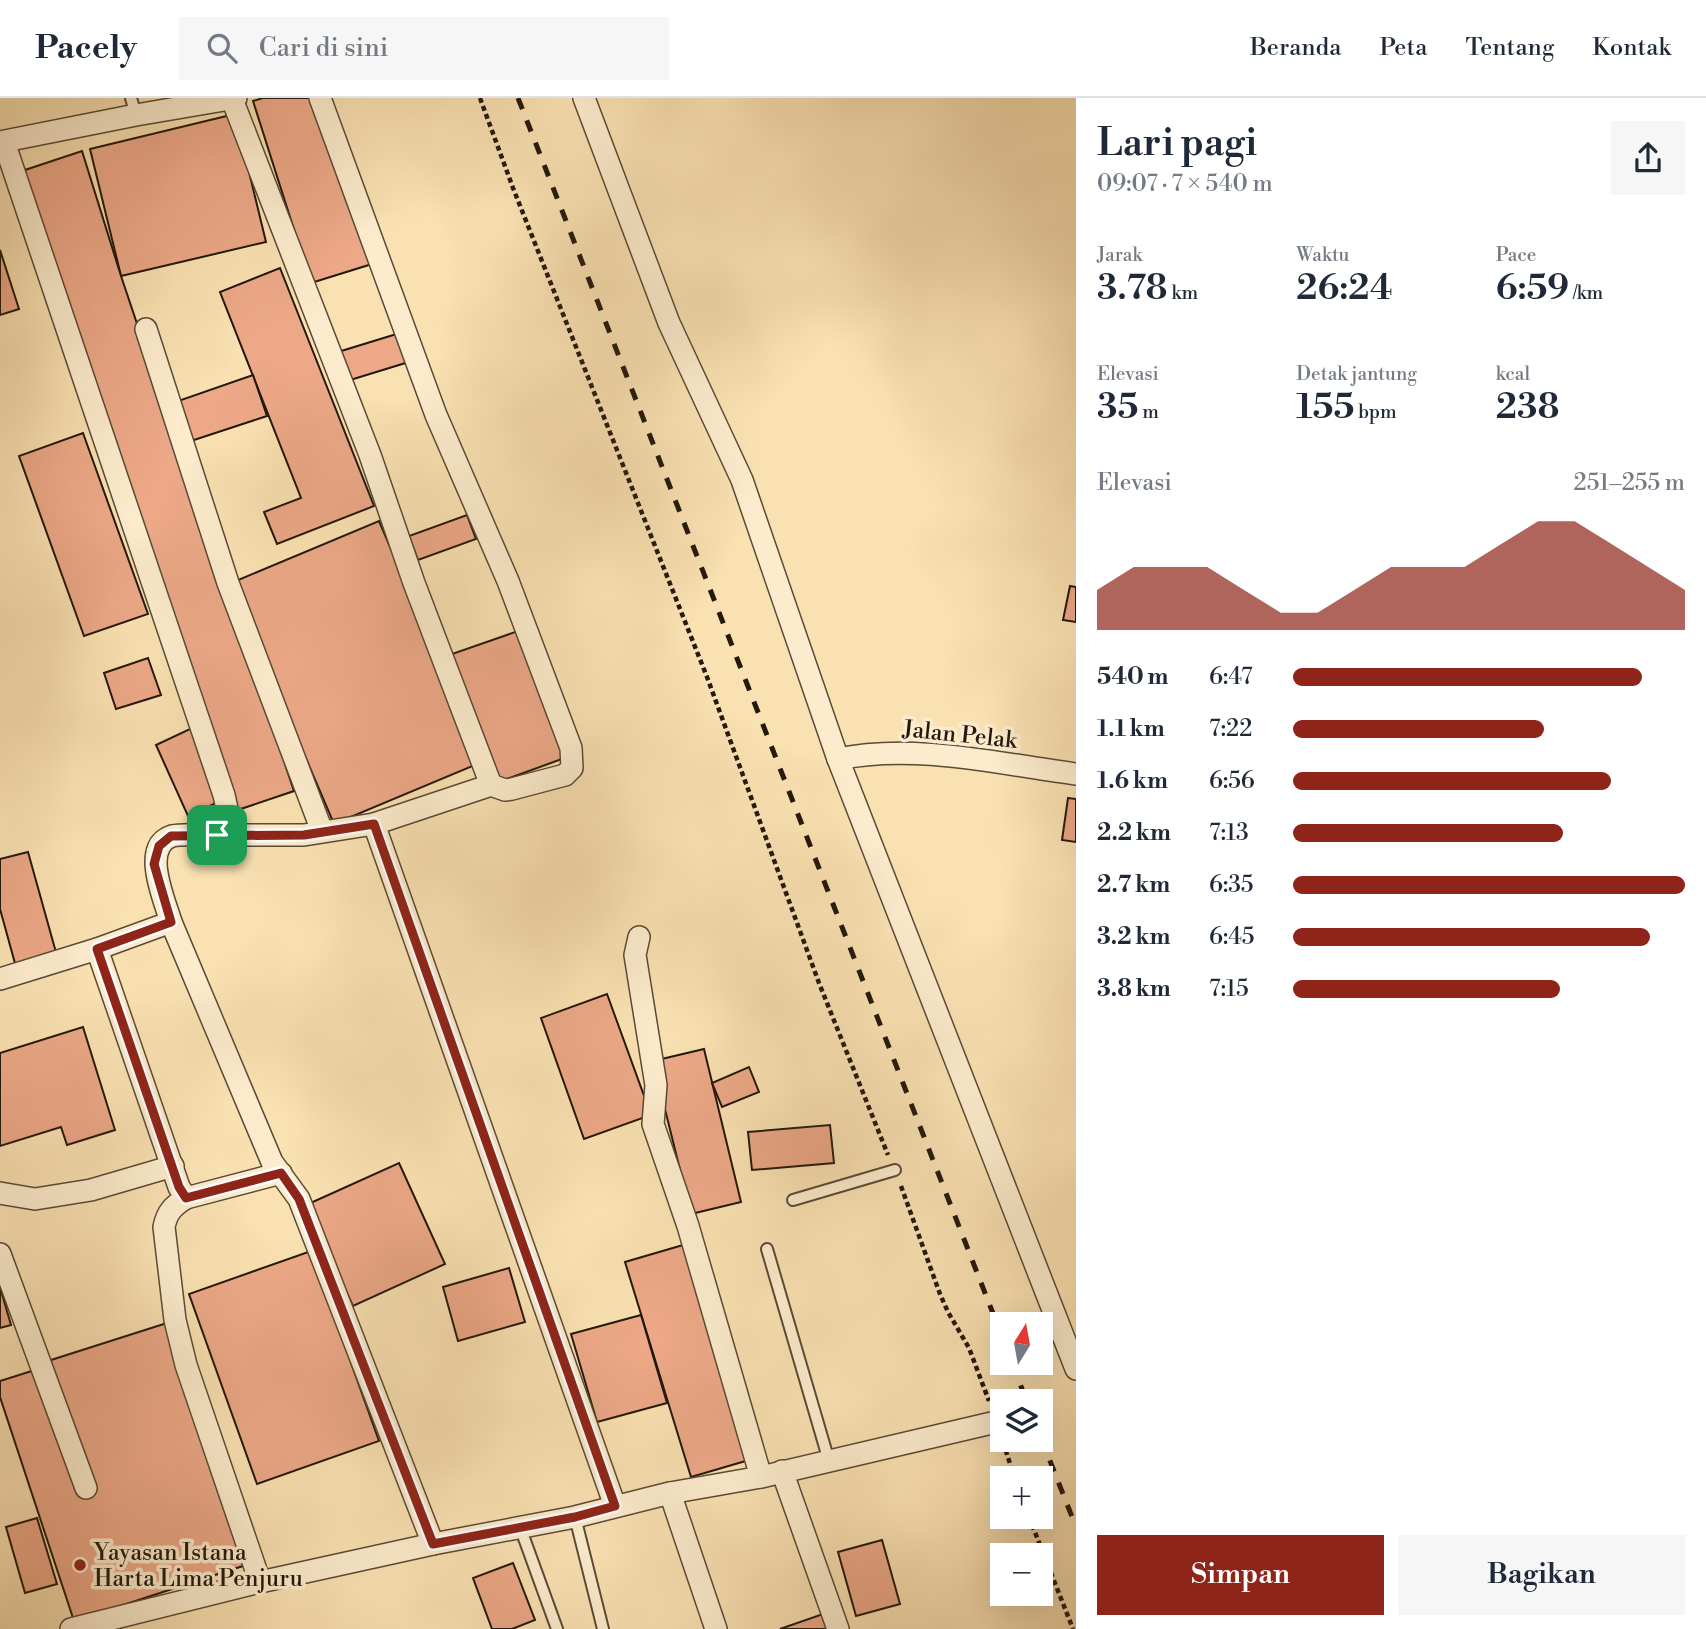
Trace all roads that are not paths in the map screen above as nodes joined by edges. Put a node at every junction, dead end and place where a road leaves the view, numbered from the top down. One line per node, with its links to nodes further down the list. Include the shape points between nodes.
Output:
1 (234, 98): 4 (street); 9 (street)
2 (320, 98): 9 (street, via 436,415 508,581 571,748 572,768 565,775 505,790)
3 (584, 98): 7 (street, via 669,323 742,480)
4 (134, 106): 5 (street)
5 (2, 142): 12 (street, via 225,795 229,818)
6 (146, 329): 11 (street, via 228,583)
7 (838, 759): 8 (street, Jalan Pelak, via 916,753); 25 (street)
8 (1076, 774)
9 (491, 785): 10 (street)
10 (374, 824): 11 (street); 32 (street)
11 (322, 831): 12 (street)
12 (217, 835): 13 (street, via 171,836 159,846 154,864)
13 (171, 922): 15 (street); 19 (street, via 253,1119)
14 (639, 937): 29 (street, via 635,955 656,1085 653,1124 688,1226)
15 (97, 949): 16 (street); 17 (street)
16 (0, 979)
17 (173, 1166): 20 (street, via 80,1192 35,1199); 21 (street)
18 (891, 1170): 22 (lane)
19 (281, 1173): 21 (street); 35 (street, via 299,1199)
20 (0, 1193)
21 (186, 1198): 36 (street, via 172,1206 164,1227 175,1320 202,1416)
22 (793, 1199)
23 (767, 1250): 27 (lane)
24 (0, 1254): 30 (street)
25 (1076, 1369)
26 (990, 1423): 27 (street)
27 (829, 1461): 28 (street)
28 (782, 1471): 29 (street); 41 (street)
29 (761, 1477): 31 (street)
30 (86, 1488)
31 (670, 1493): 32 (street); 40 (street)
32 (615, 1506): 33 (street)
33 (575, 1517): 34 (street); 39 (lane)
34 (520, 1527): 35 (street); 38 (lane)
35 (433, 1544): 36 (street)
36 (260, 1582): 37 (street)
37 (71, 1629)
38 (557, 1629)
39 (603, 1629)
40 (716, 1629)
41 (838, 1629)

